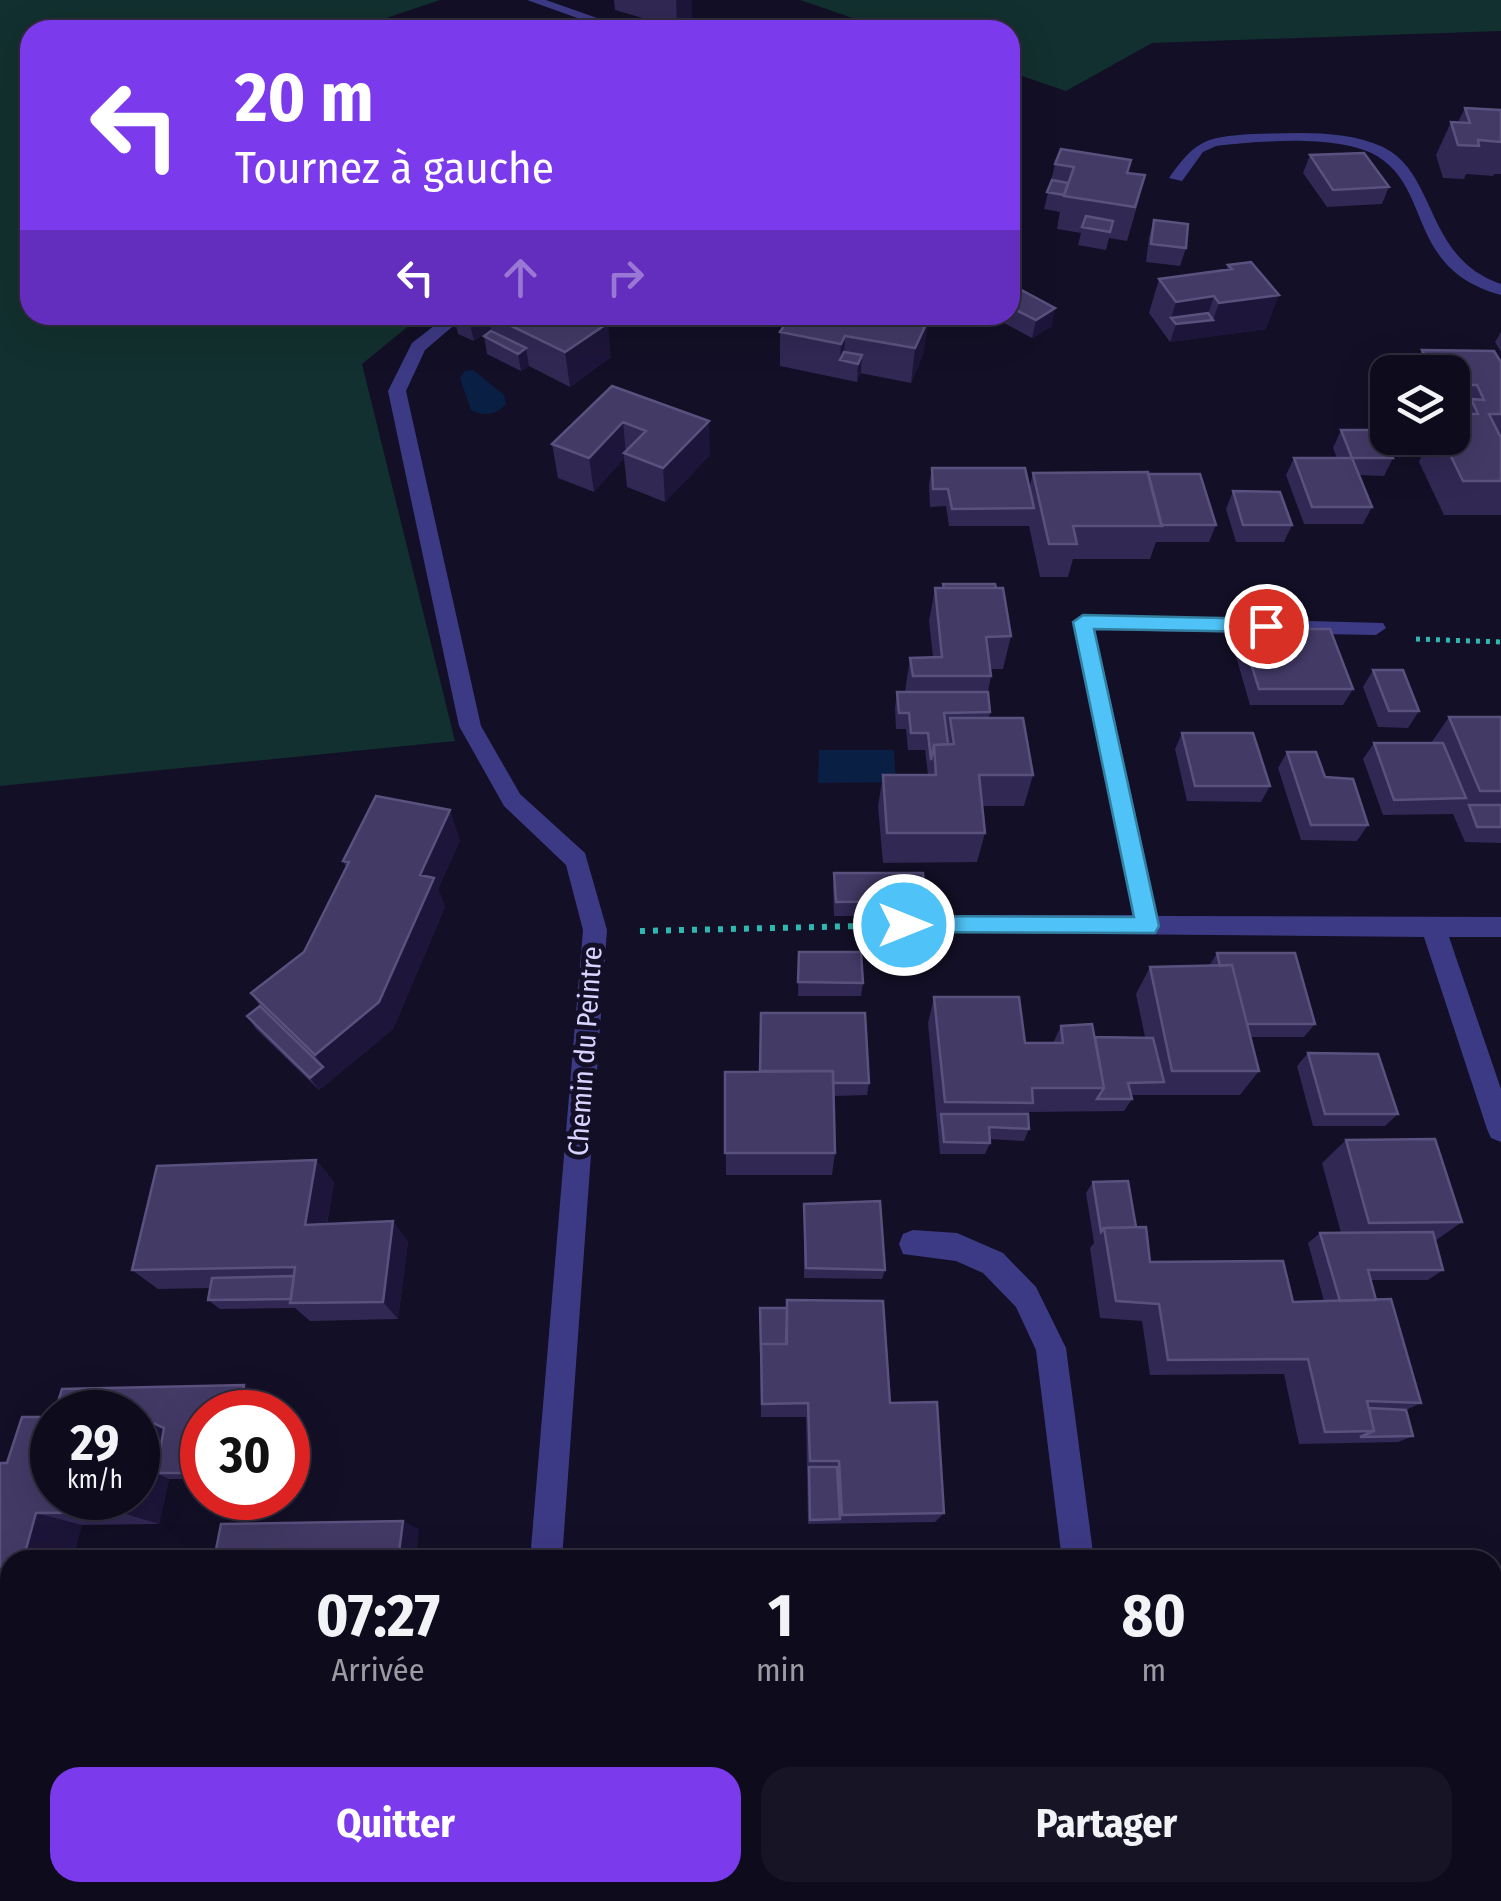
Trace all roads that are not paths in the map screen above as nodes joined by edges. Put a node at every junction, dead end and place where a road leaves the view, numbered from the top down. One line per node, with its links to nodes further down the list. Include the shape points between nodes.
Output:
1 (533, 0): 2 (street)
2 (594, 20)
3 (1177, 178): 4 (street, via 1213,142 1350,141 1373,148 1391,158 1448,259 1466,276)
4 (1501, 290)
5 (445, 325): 13 (street, Chemin du Peintre, via 418,346 397,392 470,726 512,800 577,860 595,930)
6 (1376, 628): 8 (street, via 1083,622)
7 (904, 925): 8 (street)
8 (1148, 926): 10 (street)
9 (1501, 927): 10 (street)
10 (1433, 928): 11 (street)
11 (1501, 1129)
12 (914, 1244): 14 (street, via 957,1247 993,1264 1026,1297 1050,1348)
13 (547, 1550)
14 (1077, 1550)

